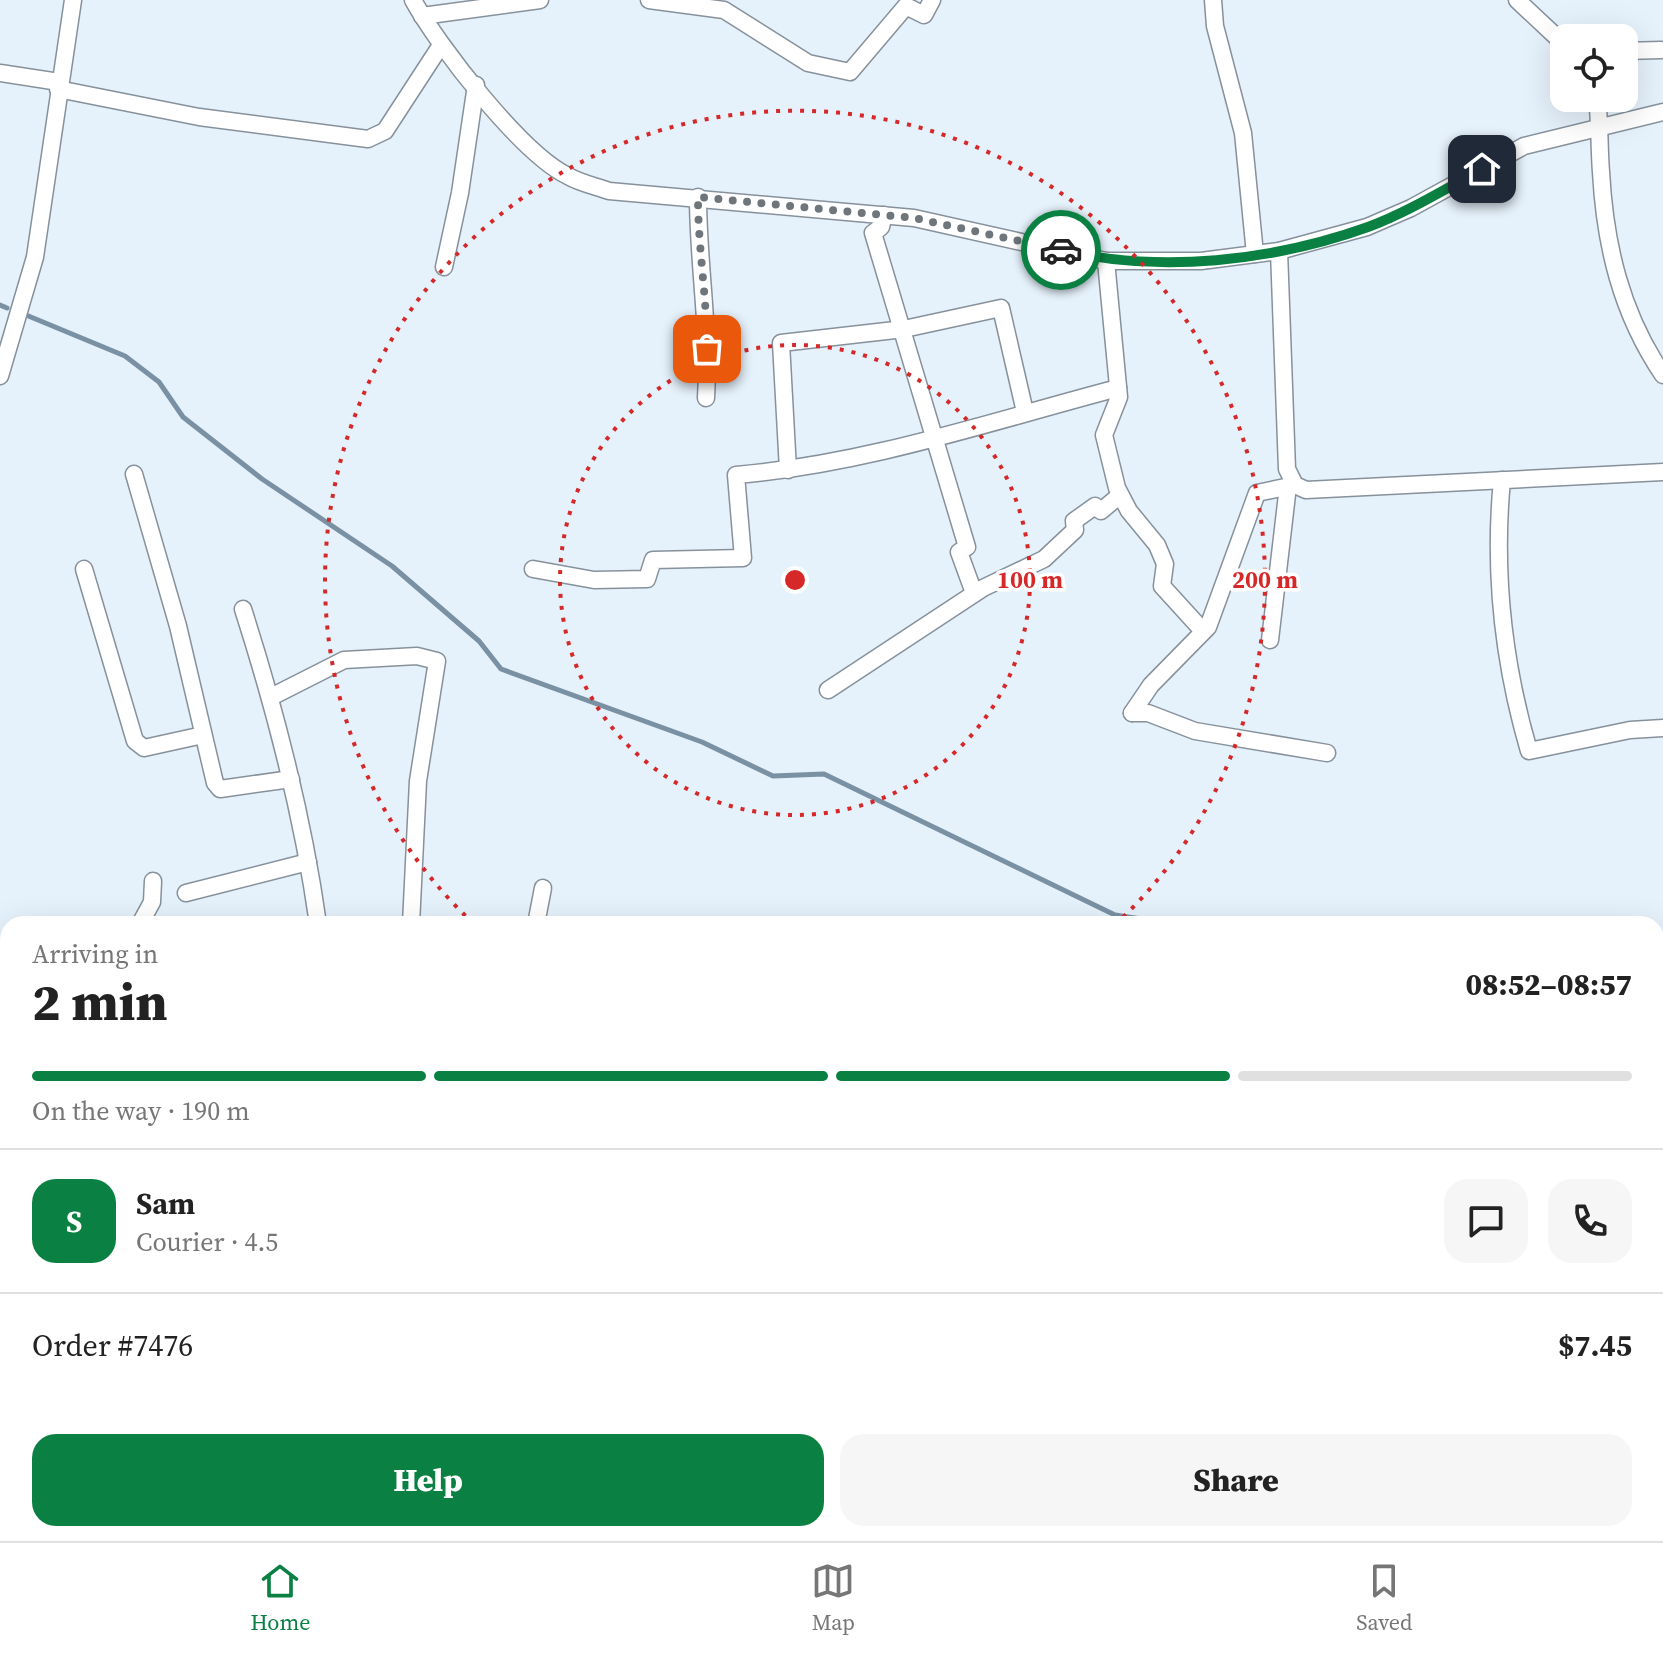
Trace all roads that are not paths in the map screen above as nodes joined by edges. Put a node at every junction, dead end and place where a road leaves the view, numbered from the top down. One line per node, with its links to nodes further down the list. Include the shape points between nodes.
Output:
1 (73, 0): 14 (street)
2 (413, 0): 8 (street)
3 (540, 0): 8 (street)
4 (649, 0): 5 (street, via 724,10 808,63 850,72 906,6 924,15)
5 (932, 0)
6 (1213, 0): 22 (street, via 1243,133)
7 (1517, 0): 9 (street)
8 (422, 16): 10 (street)
9 (1550, 31)
10 (441, 45): 14 (street, via 385,131 368,139 199,117); 15 (street)
11 (1661, 50): 12 (street)
12 (1638, 51)
13 (0, 73): 14 (street)
14 (58, 85): 27 (street, via 35,257)
15 (476, 85): 19 (street, via 530,150 566,176 609,191); 24 (street)
16 (1597, 112): 18 (street)
17 (1663, 112): 18 (street)
18 (1598, 127): 21 (street, via 1524,146 1367,227); 26 (street, via 1613,266 1625,308)
19 (698, 197): 20 (street); 29 (street)
20 (884, 215): 23 (street); 25 (street, via 873,233)
21 (1279, 251): 22 (street); 36 (street, via 1287,469)
22 (1255, 254): 23 (street, via 1201,261)
23 (1106, 261): 28 (street)
24 (444, 267)
25 (904, 329): 30 (street, via 1001,308); 31 (street); 32 (street, via 781,343)
26 (1663, 375)
27 (0, 376)
28 (1118, 388): 30 (street); 37 (street, via 1104,435)
29 (706, 398)
30 (1025, 412): 31 (street)
31 (935, 439): 32 (street); 40 (street, via 967,547 959,552)
32 (788, 470): 39 (street, via 736,475 743,558 653,560 647,579 594,580)
33 (1663, 472): 35 (street)
34 (134, 474): 47 (street)
35 (1502, 480): 36 (street, via 1306,490); 46 (street, via 1496,536 1501,630 1529,751)
36 (1292, 486): 42 (street, via 1257,493); 43 (street)
37 (1120, 495): 40 (street, via 1101,511 1095,506 1074,521 1075,530 1044,559); 42 (street, via 1157,545 1165,564 1162,586)
38 (84, 569): 47 (street, via 135,741 144,748)
39 (533, 569)
40 (974, 593): 44 (street)
41 (243, 609): 45 (street)
42 (1203, 631): 48 (street, via 1132,713 1148,713 1195,731)
43 (1270, 640)
44 (828, 690)
45 (271, 697): 49 (street); 56 (street, via 344,660 417,656 437,661 418,781)
46 (1663, 728)
47 (203, 735): 49 (street, via 220,789)
48 (1327, 753)
49 (291, 779): 50 (street)
50 (308, 862): 53 (street); 55 (street)
51 (153, 881): 54 (street, via 152,902)
52 (543, 888): 57 (street)
53 (186, 893)
54 (144, 916)
55 (317, 916)
56 (411, 916)
57 (538, 916)

